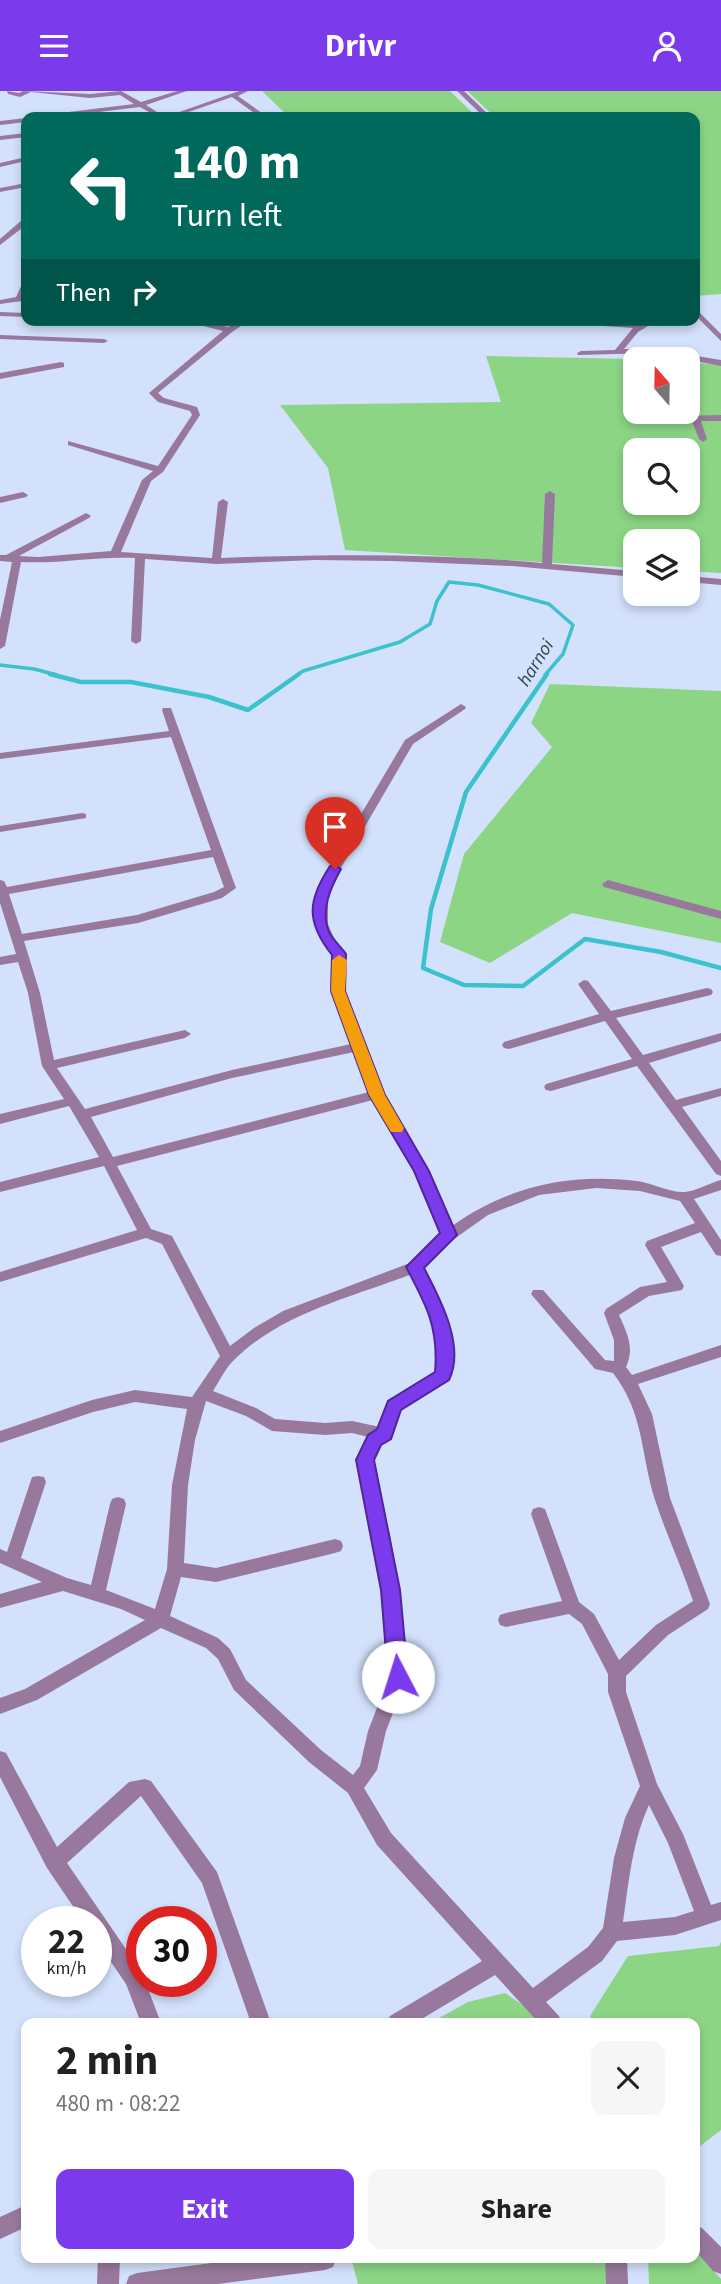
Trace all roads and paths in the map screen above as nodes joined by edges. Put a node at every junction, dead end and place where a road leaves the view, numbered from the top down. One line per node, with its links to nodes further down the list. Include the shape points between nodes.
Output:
1 (9, 91): 2 (street, via 17,95)
2 (27, 91)
3 (33, 91): 9 (street)
4 (184, 91): 11 (street)
5 (245, 91): 10 (street)
6 (460, 91): 17 (street)
7 (125, 92): 8 (street); 11 (street)
8 (101, 93): 9 (street)
9 (78, 95): 12 (street)
10 (233, 95): 15 (street, via 198,111); 16 (street)
11 (139, 104): 12 (street); 14 (street)
12 (93, 111): 13 (street)
13 (85, 112)
14 (153, 112)
15 (183, 112)
16 (258, 112)
17 (483, 112)
18 (21, 121): 19 (street)
19 (0, 123)
20 (21, 136): 21 (street)
21 (0, 138)
22 (21, 160): 23 (street)
23 (0, 165)
24 (21, 186): 25 (street)
25 (0, 190)
26 (21, 225): 27 (street)
27 (1, 240)
28 (21, 295): 29 (street)
29 (0, 302)
30 (0, 314): 31 (street)
31 (21, 315)
32 (700, 316): 38 (street)
33 (211, 326): 36 (street)
34 (235, 326): 36 (street)
35 (641, 326): 40 (street)
36 (229, 330): 52 (street, via 153,393 196,411)
37 (0, 337): 39 (street)
38 (721, 339)
39 (104, 341)
40 (617, 352): 41 (street); 42 (street)
41 (623, 352)
42 (581, 353)
43 (700, 360): 44 (street)
44 (721, 363)
45 (61, 365): 46 (street)
46 (0, 376)
47 (721, 418): 48 (street)
48 (700, 420)
49 (697, 424): 50 (street)
50 (703, 439)
51 (71, 443): 52 (street)
52 (160, 470): 58 (street, via 147,480)
53 (551, 494): 62 (street)
54 (23, 495): 55 (street)
55 (0, 500)
56 (223, 502): 61 (street)
57 (86, 516): 60 (street)
58 (114, 554): 59 (street); 60 (street)
59 (139, 555): 61 (street); 66 (street)
60 (8, 558): 67 (street)
61 (216, 561): 62 (street, via 315,557)
62 (547, 565): 63 (street)
63 (623, 573)
64 (700, 580): 65 (street)
65 (721, 582)
66 (136, 641)
67 (0, 646)
68 (461, 706): 87 (street, via 409,742 322,890 323,934 339,954 338,991)
69 (167, 711): 70 (street)
70 (176, 733): 71 (street); 74 (street)
71 (0, 756)
72 (82, 816): 73 (street)
73 (0, 829)
74 (216, 853): 76 (street); 78 (street, via 230,888 218,895 138,919)
75 (608, 884): 77 (street)
76 (1, 888): 78 (street)
77 (721, 915)
78 (19, 938): 79 (street)
79 (24, 957): 80 (street); 89 (street)
80 (0, 961)
81 (584, 984): 83 (street)
82 (707, 992): 83 (street)
83 (608, 1016): 86 (street); 88 (street)
84 (185, 1034): 89 (street)
85 (721, 1037): 88 (street)
86 (509, 1045)
87 (359, 1047): 92 (street); 95 (street, via 232,1074)
88 (640, 1060): 90 (street); 94 (street)
89 (49, 1066): 93 (street)
90 (551, 1087)
91 (721, 1092): 94 (street)
92 (377, 1095): 97 (street); 104 (street, via 422,1171)
93 (74, 1101): 95 (street); 96 (street)
94 (674, 1105): 98 (street)
95 (82, 1115): 97 (street)
96 (0, 1119)
97 (108, 1161): 100 (street); 103 (street)
98 (721, 1171)
99 (721, 1185): 101 (street)
100 (0, 1187)
101 (685, 1197): 102 (street); 104 (street, via 640,1186 596,1183 537,1190 483,1211)
102 (705, 1225): 105 (street); 111 (street, via 652,1245 677,1286 645,1291 611,1313 625,1345)
103 (146, 1233): 107 (street); 110 (street, via 167,1240)
104 (449, 1235): 106 (street)
105 (721, 1251)
106 (415, 1267): 110 (street, via 288,1315); 113 (street, via 438,1310 445,1352 443,1375 394,1406)
107 (0, 1277)
108 (538, 1294): 111 (street, via 600,1365)
109 (721, 1352): 111 (street)
110 (228, 1356): 112 (street)
111 (624, 1374): 127 (street, via 646,1411 662,1498 702,1604 662,1630)
112 (200, 1398): 113 (street, via 251,1412 272,1425 352,1427); 114 (street, via 135,1395); 120 (street, via 180,1485)
113 (385, 1434): 131 (street, via 374,1440 365,1460 391,1590 398,1677 368,1770)
114 (0, 1437)
115 (38, 1482): 119 (street)
116 (118, 1504): 122 (street)
117 (539, 1514): 124 (street)
118 (335, 1546): 120 (street, via 216,1575)
119 (6, 1559): 121 (street)
120 (175, 1569): 125 (street)
121 (62, 1584): 122 (street); 123 (street)
122 (97, 1595): 125 (street)
123 (0, 1601)
124 (572, 1606): 126 (street); 127 (street, via 588,1619)
125 (161, 1619): 128 (street, via 31,1695); 131 (street, via 212,1643 224,1654 240,1685)
126 (506, 1620)
127 (617, 1674): 130 (street, via 617,1692)
128 (0, 1706)
129 (0, 1759): 132 (street)
130 (649, 1786): 134 (street); 135 (street, via 623,1858)
131 (354, 1787): 137 (street, via 384,1839)
132 (54, 1862): 133 (street); 140 (street, via 135,1788 145,1787 210,1878)
133 (84, 1906)
134 (714, 1913): 135 (street, via 675,1926)
135 (612, 1932): 138 (street, via 595,1954)
136 (112, 1947): 139 (street, via 134,1978)
137 (495, 1964): 138 (street); 141 (street)
138 (531, 2001): 142 (street)
139 (149, 2018)
140 (259, 2018)
141 (405, 2018)
142 (547, 2018)
143 (21, 2218): 144 (street)
144 (0, 2228)
145 (700, 2240): 149 (street)
146 (108, 2263): 150 (street)
147 (295, 2263): 151 (street)
148 (616, 2263): 152 (street)
149 (721, 2263)
150 (108, 2284)
151 (137, 2284)
152 (617, 2284)

